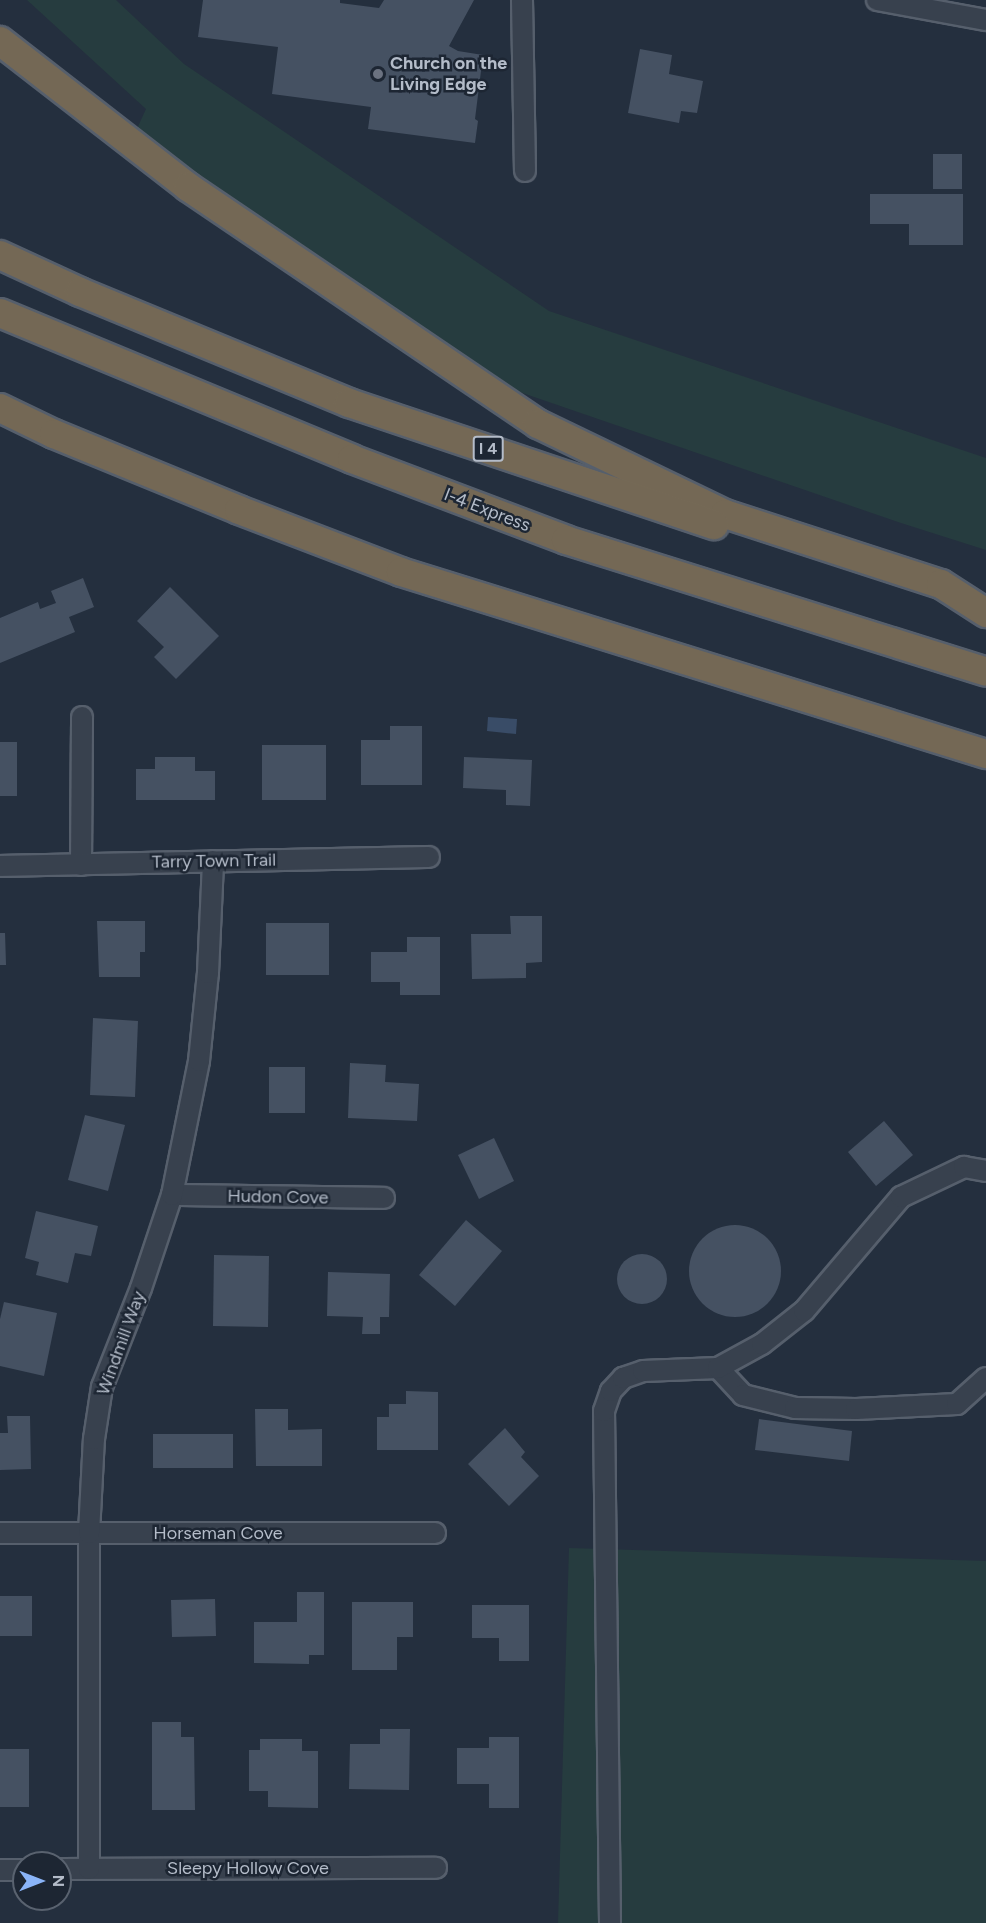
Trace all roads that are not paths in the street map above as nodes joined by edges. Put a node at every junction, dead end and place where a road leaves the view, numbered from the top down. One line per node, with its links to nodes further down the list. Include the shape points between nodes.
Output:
1 (522, 0): 5 (street)
2 (877, 0): 3 (street)
3 (986, 20)
4 (0, 41): 9 (highway, via 188,187 538,424 725,514 941,584)
5 (525, 171)
6 (0, 255): 9 (highway, I 4, via 349,403)
7 (0, 313): 10 (highway, I-4 Express, via 352,459 567,540)
8 (0, 408): 12 (highway, via 207,497 401,572)
9 (986, 615)
10 (986, 672)
11 (82, 717): 15 (street)
12 (986, 754)
13 (429, 857): 14 (street, Tarry Town Trail)
14 (213, 861): 15 (street, Tarry Town Trail); 18 (street, Windmill Way, via 199,1061)
15 (81, 864): 16 (street, Tarry Town Trail)
16 (0, 866)
17 (986, 1171): 20 (street, via 964,1167 902,1197 804,1311 762,1344)
18 (172, 1195): 19 (street, Hudon Cove); 23 (street, Windmill Way, via 102,1387 94,1439)
19 (384, 1198)
20 (718, 1368): 21 (street, via 743,1395 795,1408 957,1404); 28 (street, via 643,1371 623,1378 611,1390 604,1411)
21 (986, 1378)
22 (0, 1533): 23 (street, Horseman Cove)
23 (89, 1533): 24 (street, Horseman Cove); 27 (street, Windmill Way)
24 (435, 1533)
25 (436, 1868): 27 (street, Sleepy Hollow Cove)
26 (72, 1869): 27 (street, Sleepy Hollow Cove)
27 (89, 1869)
28 (610, 1923)

